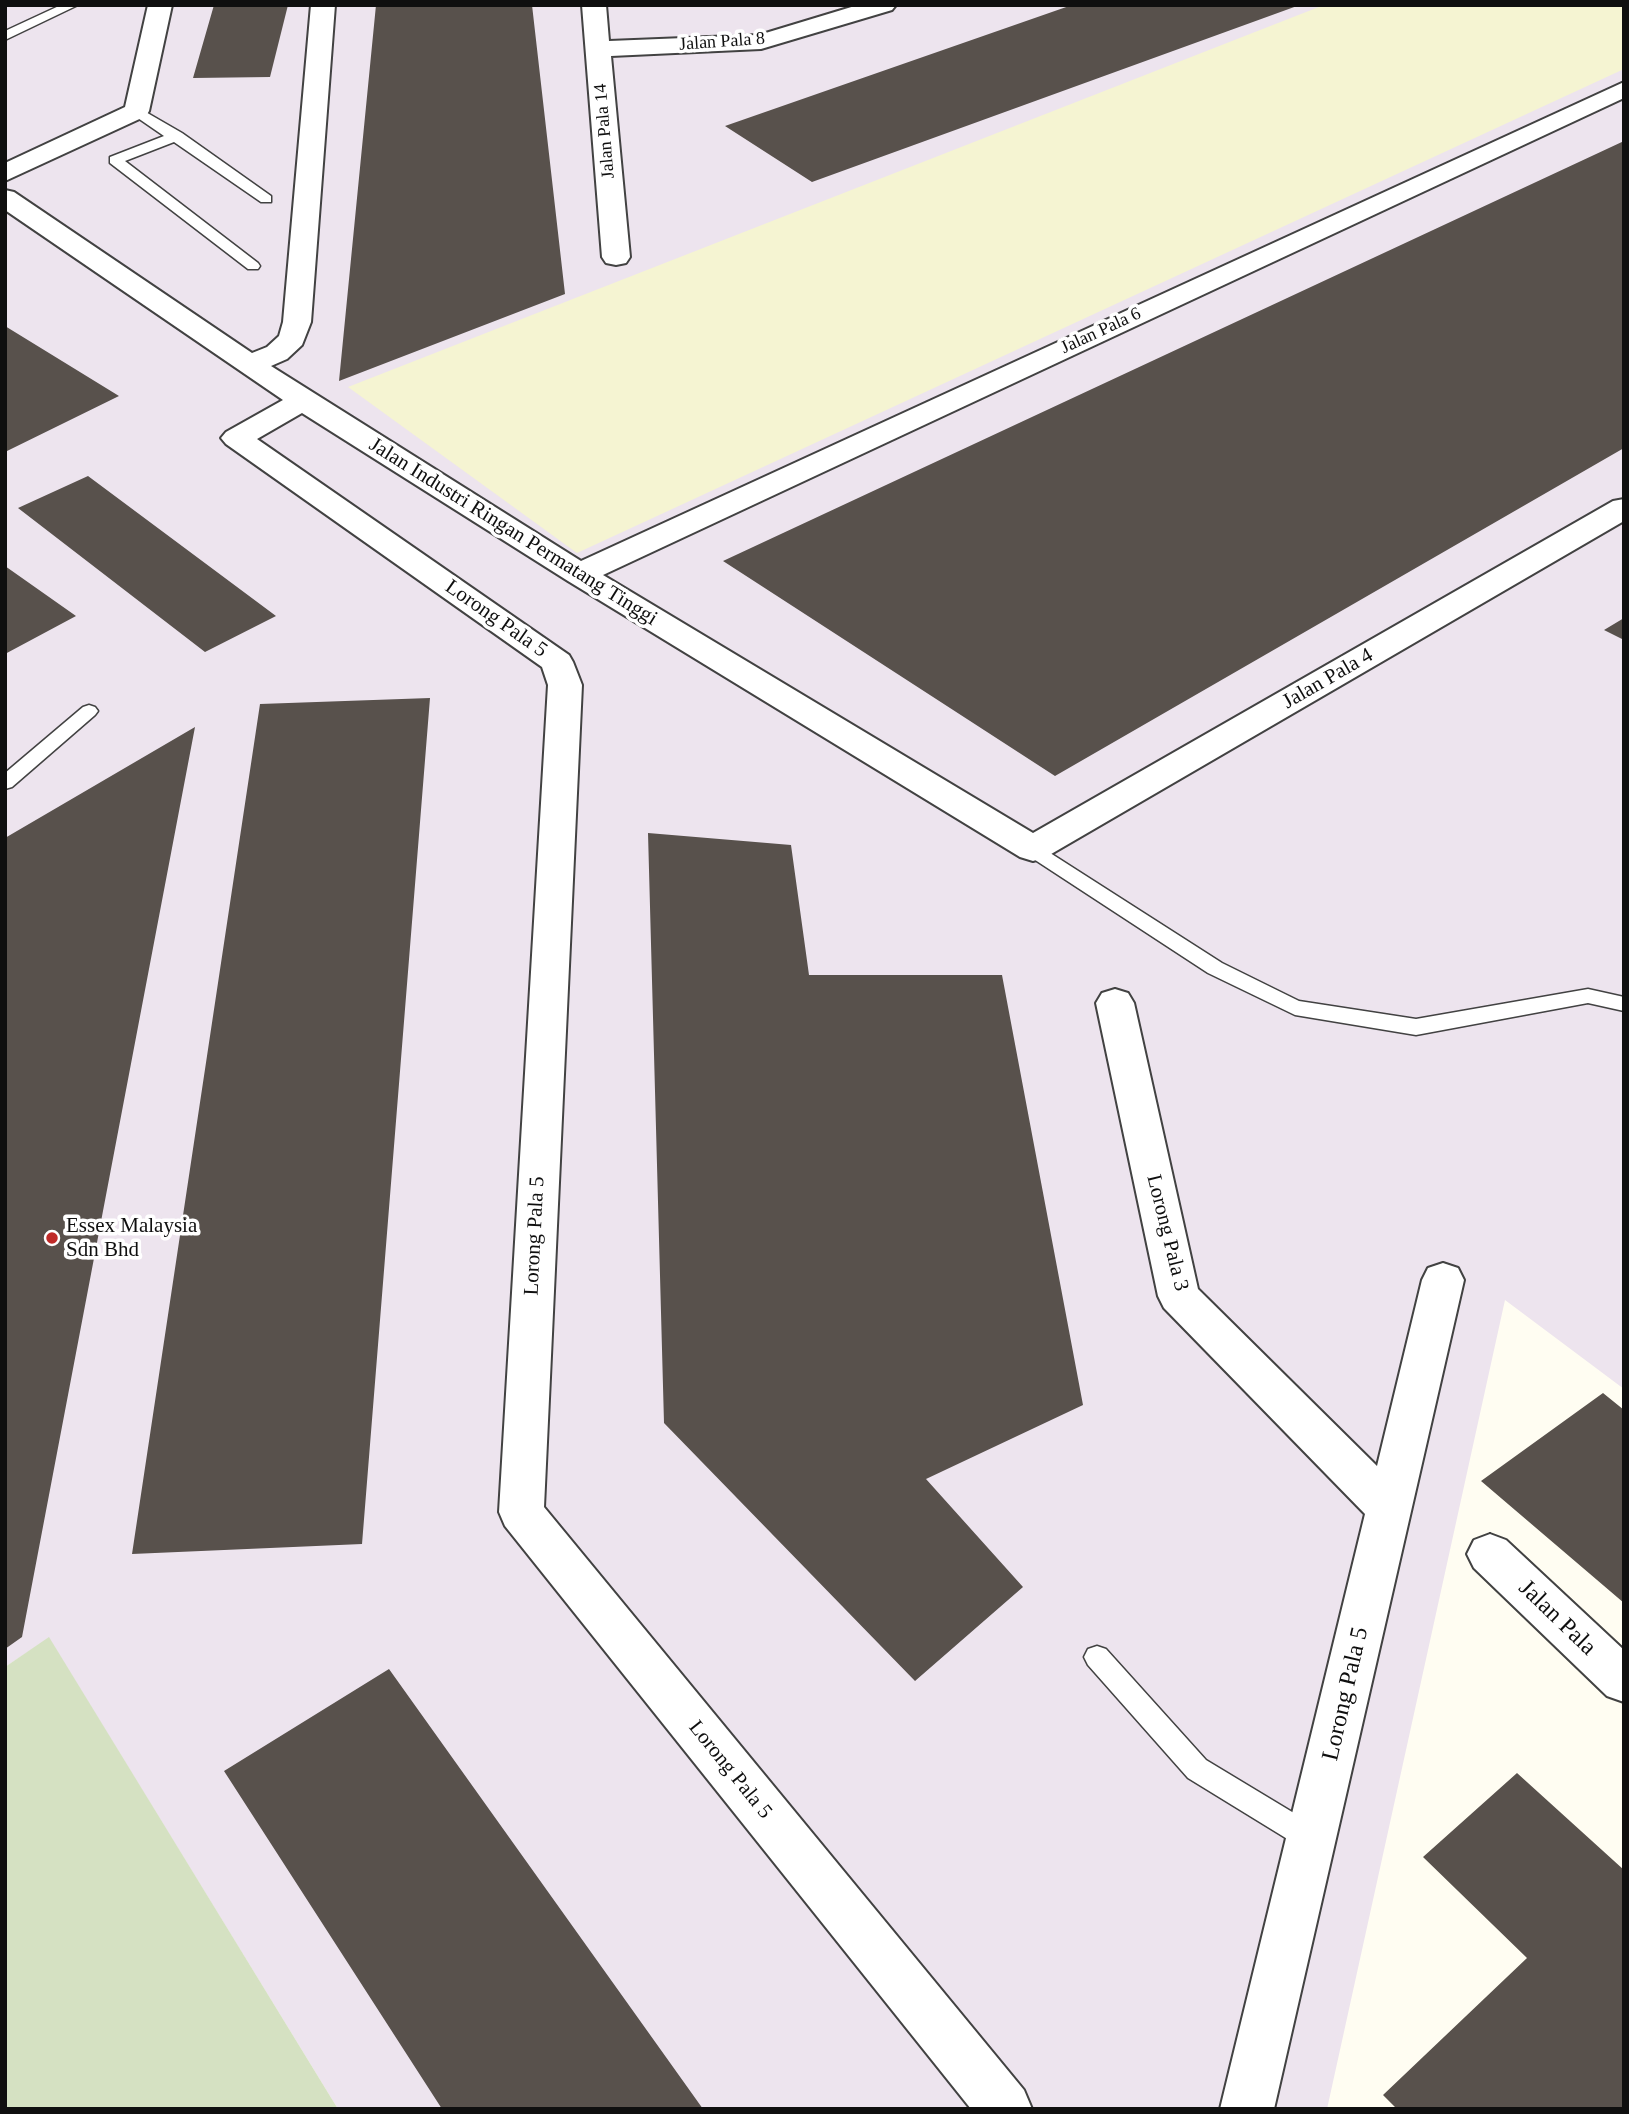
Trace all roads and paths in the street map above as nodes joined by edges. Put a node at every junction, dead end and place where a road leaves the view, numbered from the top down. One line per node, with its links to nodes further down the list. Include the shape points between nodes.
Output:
1 (72, 5): 6 (lane)
2 (160, 5): 9 (street)
3 (323, 5): 16 (street, via 297,322 292,339)
4 (594, 5): 7 (street, Jalan Pala 14)
5 (884, 5): 7 (street, Jalan Pala 8, via 761,42)
6 (5, 36)
7 (597, 49): 14 (street, Jalan Pala 14)
8 (1624, 89): 19 (street, Jalan Pala 6)
9 (137, 111): 10 (lane); 11 (street)
10 (177, 136): 13 (lane); 15 (lane, via 115,160)
11 (5, 173)
12 (5, 198): 16 (street, Jalan Industri Ringan Permatang Tinggi)
13 (266, 199)
14 (616, 257)
15 (253, 266)
16 (250, 365): 17 (street, Jalan Industri Ringan Permatang Tinggi)
17 (303, 401): 19 (street, Jalan Industri Ringan Permatang Tinggi); 31 (street, Lorong Pala 5, via 236,438 557,662 565,685 521,1512)
18 (1624, 508): 22 (street, Jalan Pala 4)
19 (579, 574): 22 (street, Jalan Industri Ringan Permatang Tinggi)
20 (89, 711): 21 (lane)
21 (5, 783)
22 (1033, 849): 24 (lane, via 1215,968 1294,1008 1416,1027 1588,996)
23 (1115, 1003): 26 (street, Lorong Pala 3, via 1179,1296)
24 (1624, 1004)
25 (1443, 1280): 26 (street, Lorong Pala 5)
26 (1389, 1508): 30 (street, Lorong Pala 5)
27 (1490, 1554): 29 (street, Jalan Pala)
28 (1097, 1657): 30 (lane, via 1197,1769)
29 (1624, 1681)
30 (1312, 1839): 32 (street, Lorong Pala 5)
31 (1005, 2109)
32 (1247, 2109)

